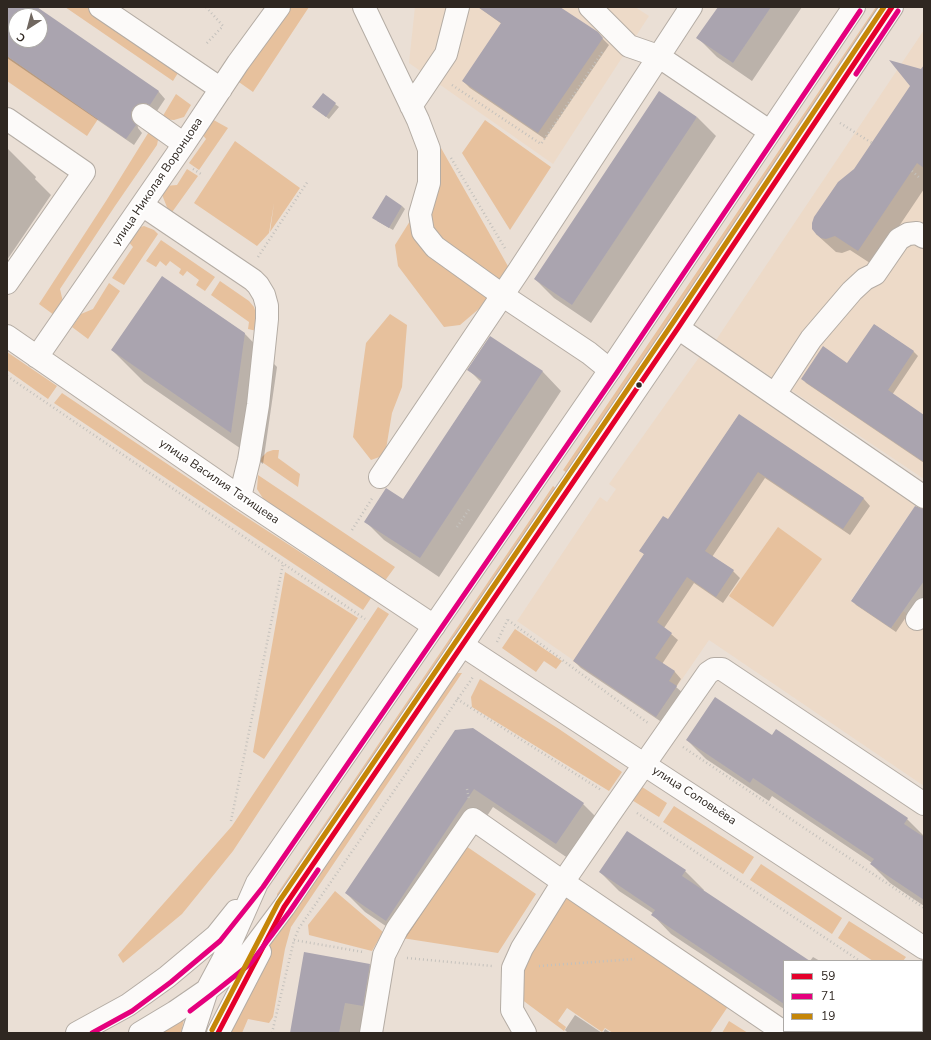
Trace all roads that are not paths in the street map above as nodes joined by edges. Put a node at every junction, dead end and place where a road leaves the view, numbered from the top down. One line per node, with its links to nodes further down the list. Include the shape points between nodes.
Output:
1 (100, 7): 10 (main road)
2 (279, 7): 10 (main road, улица Николая Воронцова)
3 (364, 7): 11 (main road)
4 (458, 7): 11 (main road, via 446,54)
5 (590, 7): 9 (main road, via 629,46)
6 (691, 7): 9 (main road)
7 (854, 7): 14 (main road)
8 (892, 7): 20 (main road)
9 (658, 56): 14 (main road); 19 (main road)
10 (221, 89): 15 (main road, улица Николая Воронцова)
11 (411, 106): 19 (main road, via 429,149 429,183 420,214 423,232 435,247)
12 (143, 115): 15 (main road)
13 (7, 119): 18 (main road, via 84,172)
14 (770, 131): 23 (main road)
15 (184, 144): 16 (main road, улица Николая Воронцова)
16 (142, 205): 22 (main road, улица Николая Воронцова); 27 (main road, via 246,276 258,285 264,295 267,319 258,405)
17 (924, 237): 24 (main road, via 917,233 899,239 874,274 852,291 811,339)
18 (7, 283)
19 (502, 295): 23 (main road); 25 (main road)
20 (678, 328): 24 (main road); 29 (main road)
21 (7, 336): 22 (main road, улица Василия Татищева)
22 (37, 357): 27 (main road, улица Василия Татищева)
23 (610, 370): 28 (main road)
24 (775, 394): 26 (main road)
25 (380, 477)
26 (924, 497)
27 (240, 498): 28 (main road, улица Василия Татищева)
28 (434, 626): 33 (main road)
29 (462, 645): 30 (main road, улица Соловьёва); 34 (main road)
30 (645, 764): 31 (main road, via 708,673 714,669 722,670); 32 (main road); 35 (main road, улица Соловьёва)
31 (924, 804)
32 (563, 882): 37 (main road); 42 (main road, via 473,819 397,929 384,955); 43 (main road, via 512,968 512,1010)
33 (257, 883): 36 (main road); 38 (main road, via 216,936 128,1005)
34 (284, 906): 36 (main road, via 245,959); 41 (main road)
35 (924, 948)
36 (207, 990): 39 (main road); 40 (main road)
37 (783, 1032)
38 (77, 1033)
39 (140, 1033)
40 (193, 1033)
41 (218, 1033)
42 (371, 1033)
43 (525, 1033)

